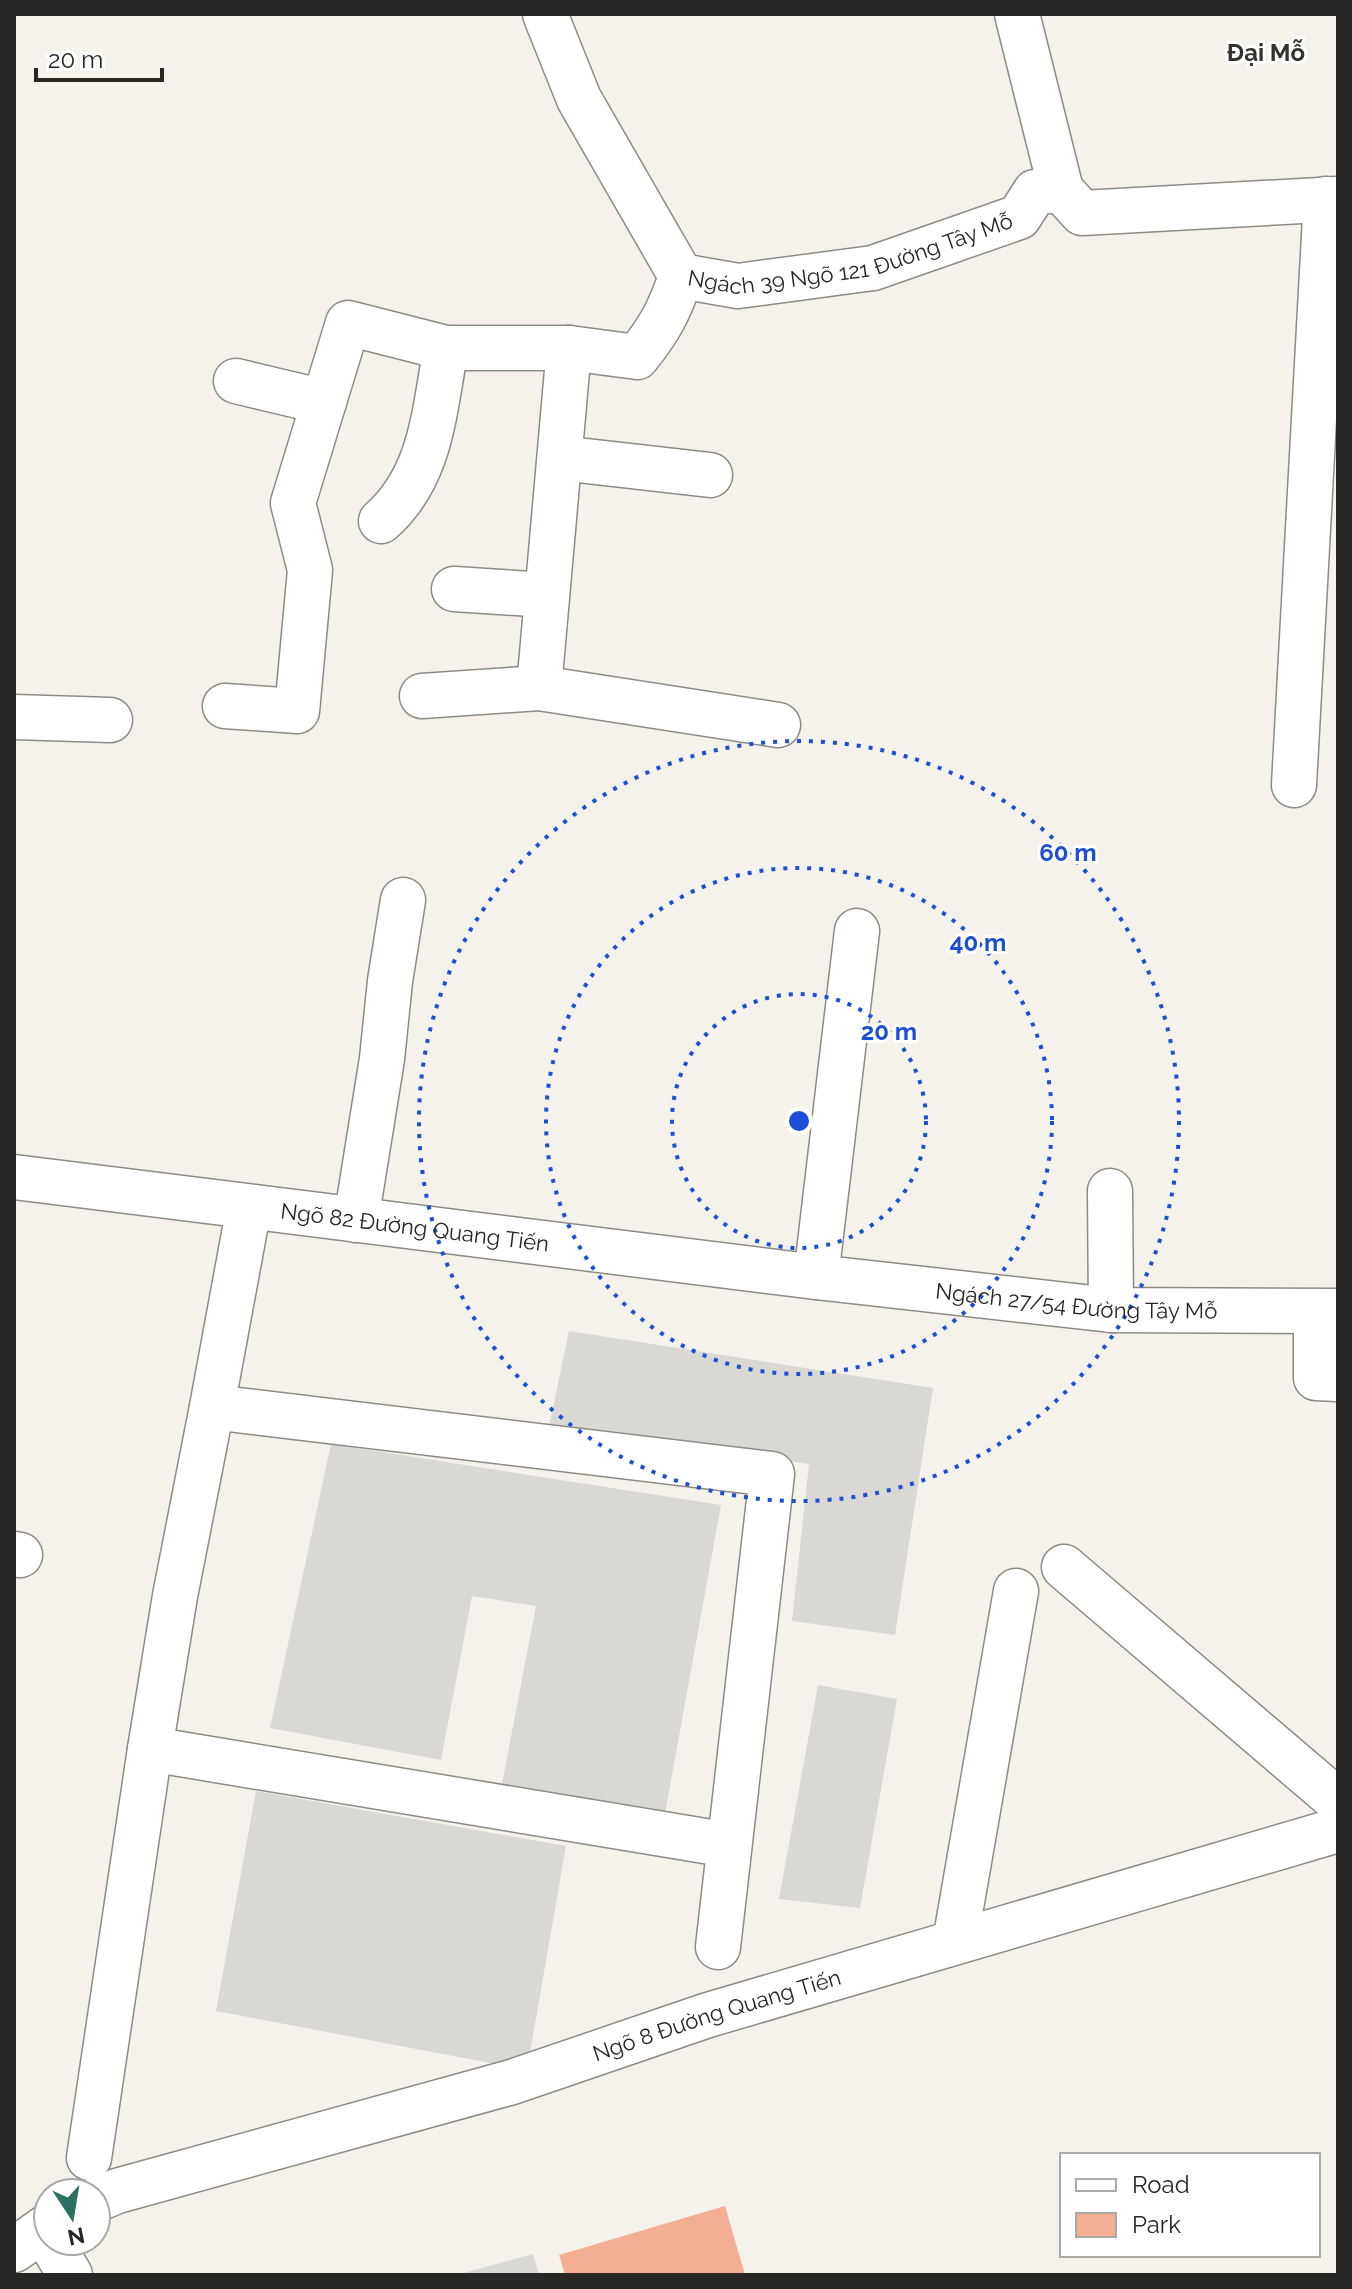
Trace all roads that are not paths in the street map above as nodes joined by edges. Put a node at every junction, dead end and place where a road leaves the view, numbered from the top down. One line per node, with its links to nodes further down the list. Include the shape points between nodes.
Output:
1 (545, 14): 5 (street, Ngách 39 Ngõ 121 Đường Tây Mỗ, via 579,99)
2 (1017, 14): 3 (street)
3 (1061, 190): 4 (street, via 1082,213); 5 (street, Ngách 39 Ngõ 121 Đường Tây Mỗ, via 1035,192 1019,217 873,268 738,286)
4 (1332, 199): 21 (street)
5 (681, 276): 7 (street, via 671,307 637,357)
6 (446, 348): 7 (street); 9 (street, via 348,323); 12 (street, via 425,454 414,482)
7 (569, 348): 10 (street)
8 (236, 381): 9 (street)
9 (324, 402): 17 (street, via 293,503 310,570 297,711)
10 (560, 458): 11 (street); 14 (street)
11 (710, 475)
12 (381, 521)
13 (454, 589): 14 (street)
14 (547, 595): 15 (street)
15 (539, 688): 16 (street); 20 (street)
16 (422, 696)
17 (225, 706)
18 (14, 717): 19 (street)
19 (110, 720)
20 (778, 725)
21 (1294, 785)
22 (403, 900): 27 (street)
23 (857, 931): 28 (street)
24 (14, 1177): 26 (street, Ngõ 82 Đường Quang Tiến)
25 (1110, 1191): 29 (street)
26 (249, 1207): 27 (street, Ngõ 82 Đường Quang Tiến); 32 (street)
27 (356, 1220): 28 (street, Ngõ 82 Đường Quang Tiến)
28 (816, 1277): 29 (street, Ngách 27/54 Đường Tây Mỗ)
29 (1111, 1310): 30 (street, Ngách 27/54 Đường Tây Mỗ)
30 (1327, 1312): 31 (street, via 1316,1378)
31 (1338, 1379)
32 (212, 1407): 35 (street); 38 (street, via 772,1474)
33 (1064, 1567): 36 (street)
34 (1016, 1591): 39 (street)
35 (150, 1749): 38 (street); 41 (street)
36 (1338, 1801)
37 (1338, 1830): 39 (street, Ngõ 8 Đường Quang Tiến)
38 (729, 1845): 40 (street)
39 (955, 1942): 42 (street, Ngõ 8 Đường Quang Tiến, via 708,2015 512,2082)
40 (718, 1947)
41 (92, 2177)
42 (112, 2189)
43 (56, 2257): 44 (street)
44 (70, 2275)

